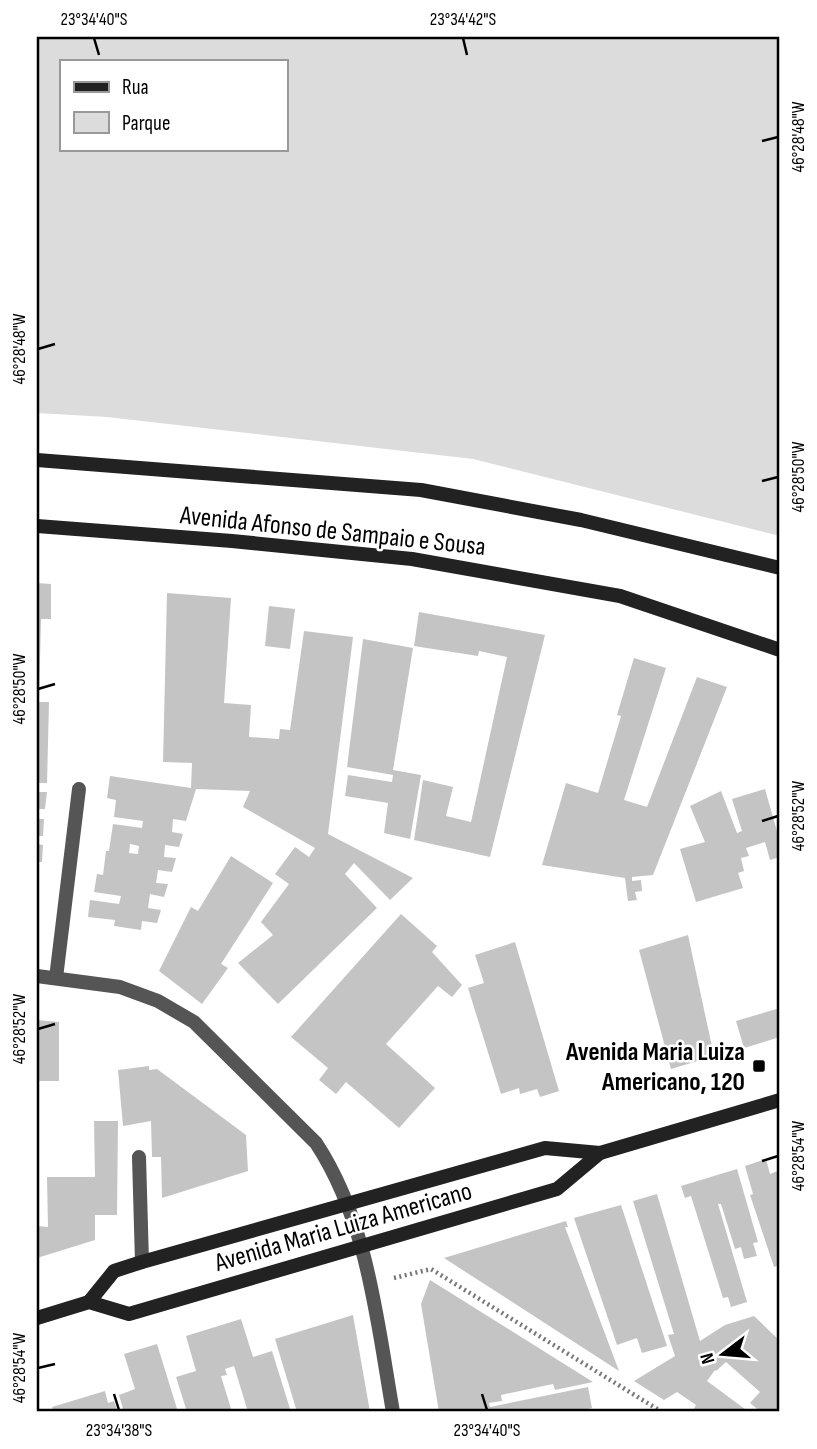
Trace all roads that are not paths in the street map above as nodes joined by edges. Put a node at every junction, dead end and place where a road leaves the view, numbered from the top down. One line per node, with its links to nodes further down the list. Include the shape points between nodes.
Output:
1 (37, 460): 3 (main road, Avenida Afonso de Sampaio e Sousa, via 421,490 581,520)
2 (37, 526): 4 (main road, Avenida Afonso de Sampaio e Sousa, via 412,559 620,596)
3 (780, 568)
4 (780, 650)
5 (79, 789): 7 (street)
6 (37, 976): 7 (street)
7 (55, 978): 11 (street, via 121,987 194,1022 316,1143)
8 (780, 1100): 9 (main road, Avenida Maria Luiza Americano)
9 (600, 1153): 11 (main road, Avenida Maria Luiza Americano, via 545,1148); 12 (main road, Avenida Maria Luiza Americano, via 557,1189)
10 (139, 1157): 13 (street)
11 (346, 1203): 12 (street); 13 (main road, Avenida Maria Luiza Americano)
12 (362, 1245): 14 (main road, Avenida Maria Luiza Americano, via 129,1314); 16 (street)
13 (142, 1262): 14 (main road, Avenida Maria Luiza Americano, via 114,1271)
14 (89, 1302): 15 (main road)
15 (37, 1318)
16 (393, 1412)

